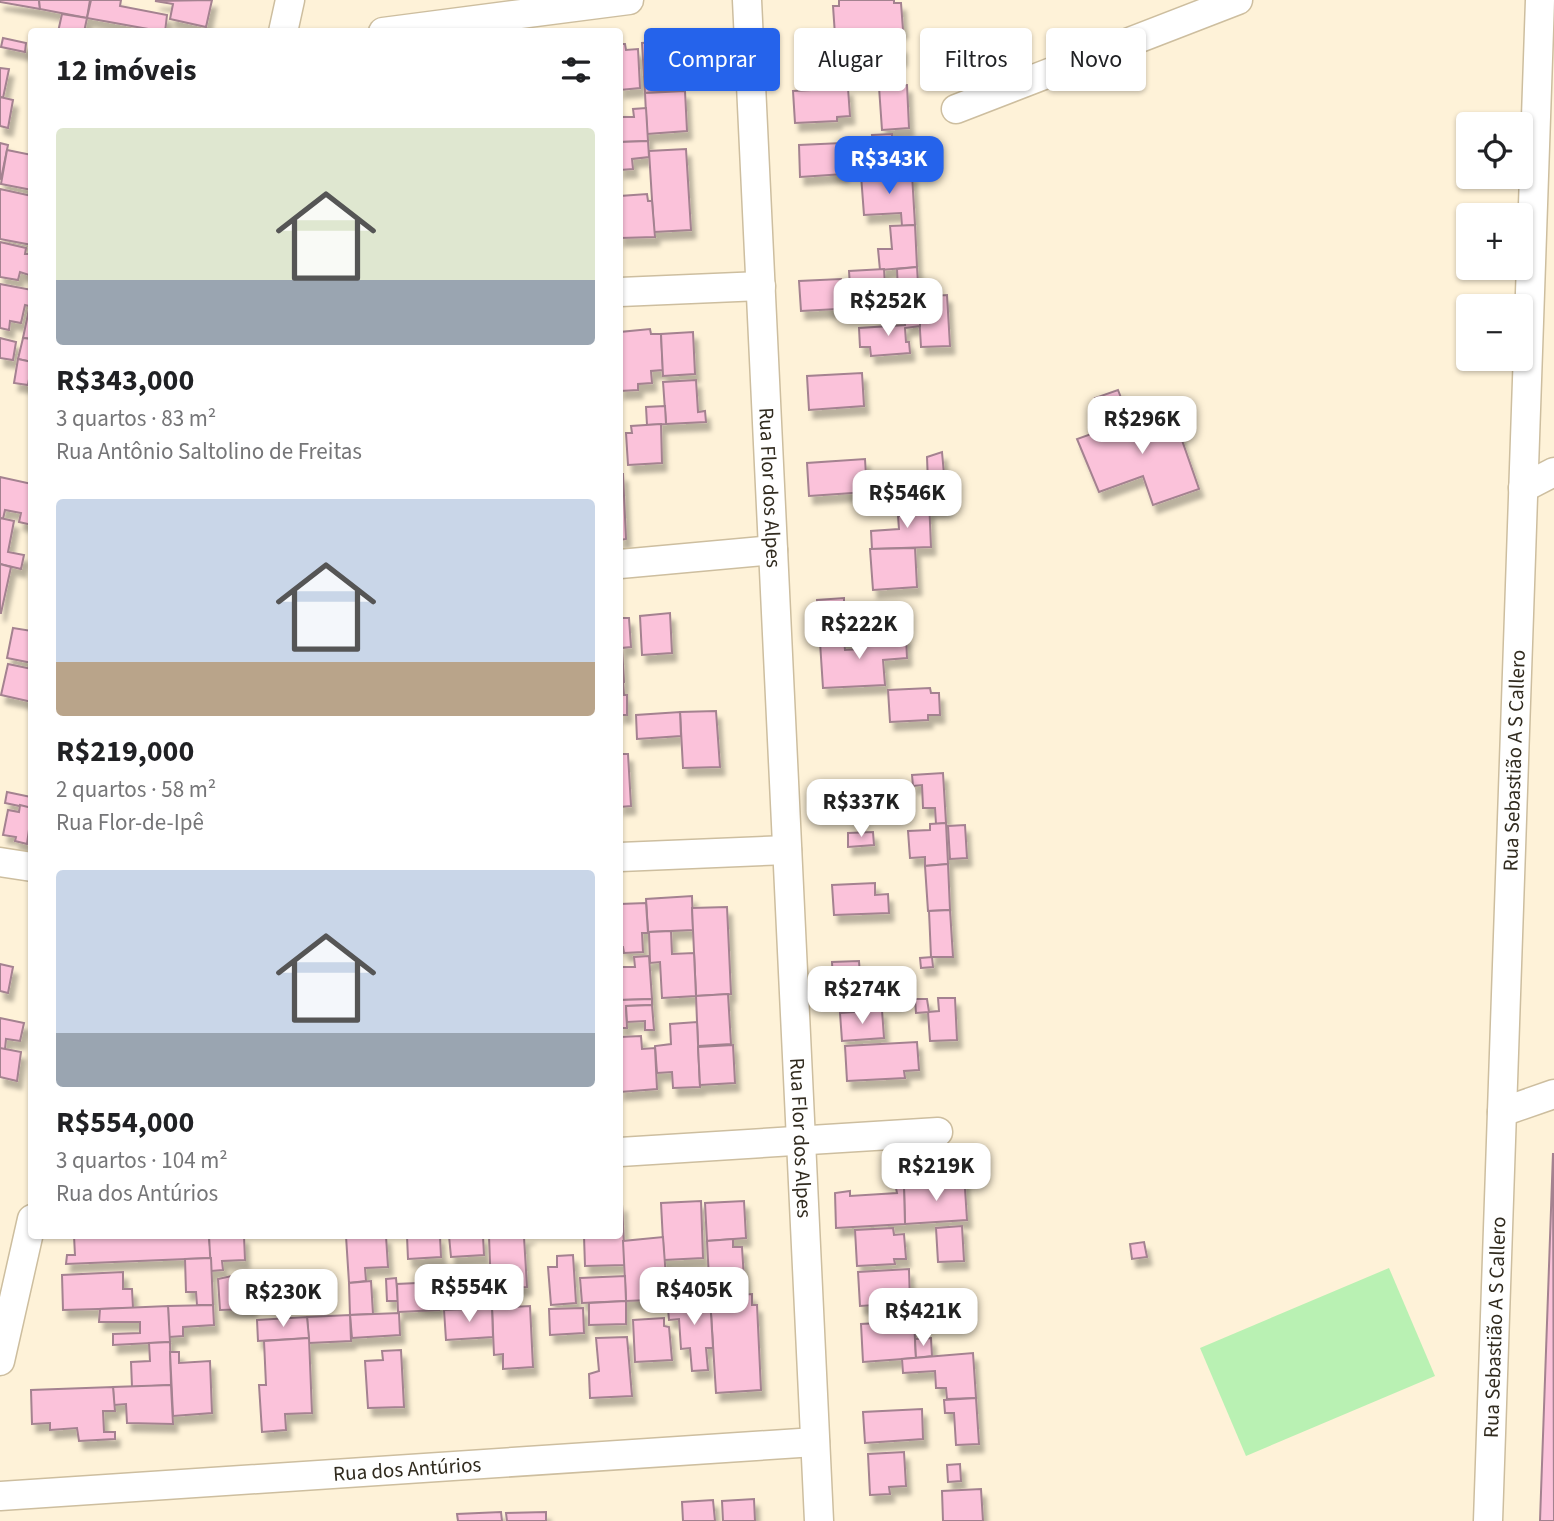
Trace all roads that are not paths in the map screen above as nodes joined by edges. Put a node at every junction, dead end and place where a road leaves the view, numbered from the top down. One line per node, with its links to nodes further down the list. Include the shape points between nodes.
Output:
1 (289, 0): 6 (street)
2 (629, 0): 7 (street)
3 (747, 0): 9 (street, Rua Flor dos Alpes)
4 (1238, 0): 8 (street)
5 (1540, 0): 12 (street, Rua Sebastião A S Callero)
6 (284, 28)
7 (414, 28)
8 (956, 109)
9 (761, 286): 10 (street); 13 (street, Rua Flor dos Alpes)
10 (623, 292)
11 (1554, 472): 12 (street)
12 (1523, 488): 20 (street, Rua Sebastião A S Callero)
13 (773, 550): 14 (street); 15 (street, Rua Flor dos Alpes)
14 (623, 564)
15 (787, 850): 16 (street); 22 (street, Rua Flor dos Alpes)
16 (623, 857)
17 (0, 862): 18 (street)
18 (28, 866)
19 (1554, 1094): 20 (street)
20 (1502, 1112): 29 (street, Rua Sebastião A S Callero)
21 (938, 1132): 22 (street)
22 (801, 1142): 23 (street); 26 (street, Rua Flor dos Alpes)
23 (623, 1152)
24 (28, 1237): 25 (street)
25 (0, 1361)
26 (815, 1442): 27 (street, Rua dos Antúrios); 28 (street, Rua Flor dos Alpes)
27 (0, 1496)
28 (819, 1521)
29 (1488, 1521)

